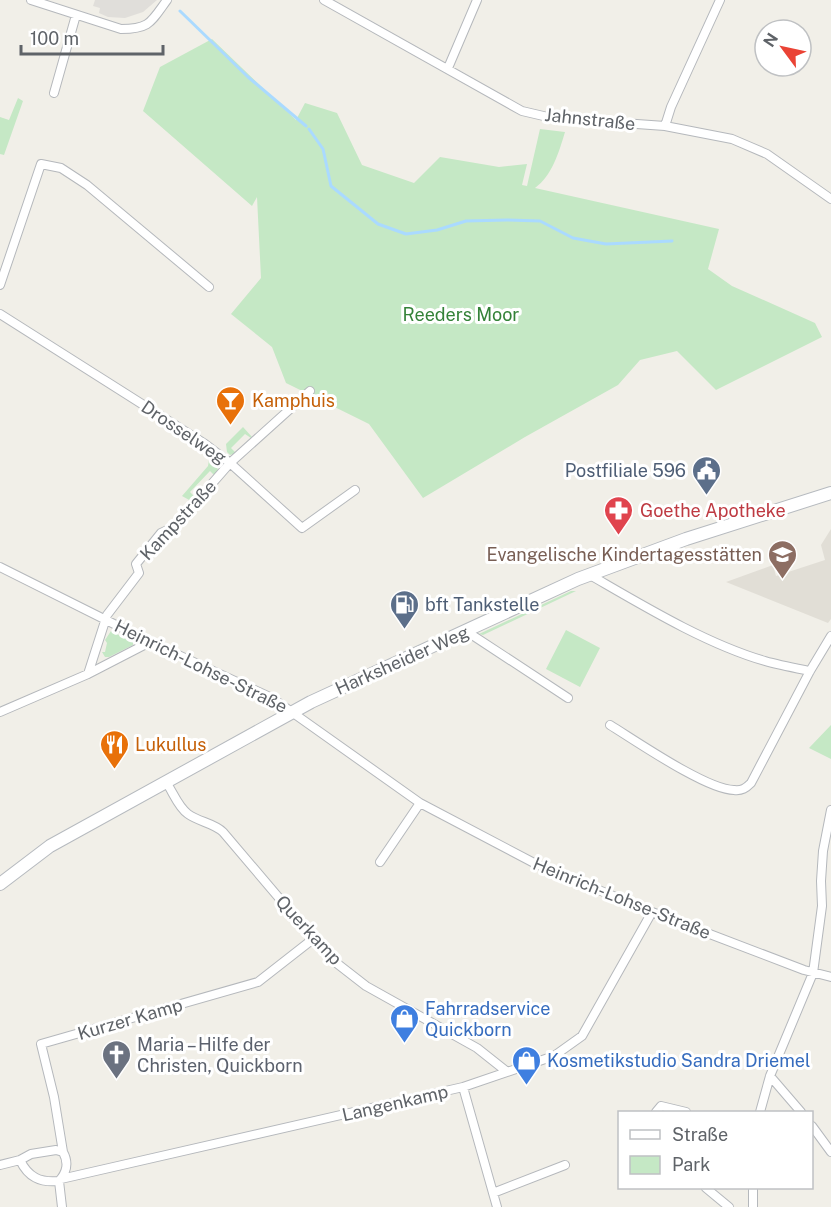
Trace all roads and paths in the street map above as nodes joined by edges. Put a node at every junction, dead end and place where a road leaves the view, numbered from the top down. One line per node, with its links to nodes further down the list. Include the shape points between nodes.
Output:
1 (31, 0): 6 (street)
2 (167, 0): 6 (street, via 141,28 121,29)
3 (324, 0): 7 (street, Jahnstraße)
4 (477, 0): 7 (street)
5 (720, 0): 9 (street)
6 (76, 15): 8 (street)
7 (447, 68): 9 (street, Jahnstraße, via 522,111 558,118)
8 (54, 93)
9 (665, 126): 10 (street, Jahnstraße, via 741,142 767,154)
10 (831, 199)
11 (0, 285): 12 (street, via 41,164 61,168 87,185)
12 (209, 287)
13 (0, 314): 15 (street, Drosselweg)
14 (310, 391): 15 (street, Kampstraße)
15 (230, 463): 16 (street, Drosselweg, via 302,528); 20 (street, Kampstraße, via 136,564 139,573)
16 (355, 490)
17 (831, 493): 19 (main road, Harksheider Weg, via 718,528)
18 (0, 567): 20 (street, Heinrich-Lohse-Straße)
19 (590, 575): 21 (main road, Harksheider Weg); 24 (street, via 723,645 763,661)
20 (107, 620): 23 (street, Heinrich-Lohse-Straße); 25 (street, Kampstraße)
21 (466, 631): 26 (street); 27 (main road, Harksheider Weg)
22 (831, 636): 24 (street)
23 (150, 642): 25 (street); 27 (street, Heinrich-Lohse-Straße)
24 (810, 671): 29 (street, via 751,783 744,789 721,788 694,776)
25 (88, 674): 28 (street)
26 (568, 698)
27 (293, 711): 30 (main road, Harksheider Weg); 31 (street, Heinrich-Lohse-Straße)
28 (0, 712)
29 (610, 725)
30 (166, 782): 34 (main road, Harksheider Weg, via 50,846); 36 (street, Querkamp, via 189,815 219,827)
31 (420, 803): 33 (street); 35 (street, Heinrich-Lohse-Straße, via 536,864)
32 (831, 810): 37 (street, via 823,851 822,906)
33 (380, 862)
34 (0, 884)
35 (652, 912): 37 (street, Heinrich-Lohse-Straße); 39 (street, Langenkamp, via 582,1036 554,1056)
36 (313, 939): 39 (street, Querkamp, via 366,986 477,1048); 47 (street, Kurzer Kamp, via 258,982 41,1044)
37 (813, 973): 38 (street, Heinrich-Lohse-Straße); 40 (street)
38 (831, 976)
39 (507, 1071): 41 (street, Langenkamp)
40 (770, 1076): 44 (street); 45 (street)
41 (463, 1088): 52 (street, Langenkamp); 55 (street)
42 (657, 1111): 43 (street, via 661,1106)
43 (679, 1111)
44 (761, 1111)
45 (799, 1111)
46 (813, 1127): 48 (street)
47 (63, 1152): 49 (street, via 49,1150); 52 (street, via 67,1168)
48 (831, 1152)
49 (20, 1160): 50 (street); 52 (street, Langenkamp, via 26,1173 36,1179)
50 (0, 1165)
51 (566, 1165): 55 (street)
52 (60, 1180): 56 (street)
53 (707, 1189): 58 (street)
54 (753, 1189): 59 (street)
55 (494, 1193): 57 (street)
56 (62, 1207)
57 (498, 1207)
58 (729, 1207)
59 (753, 1207)

